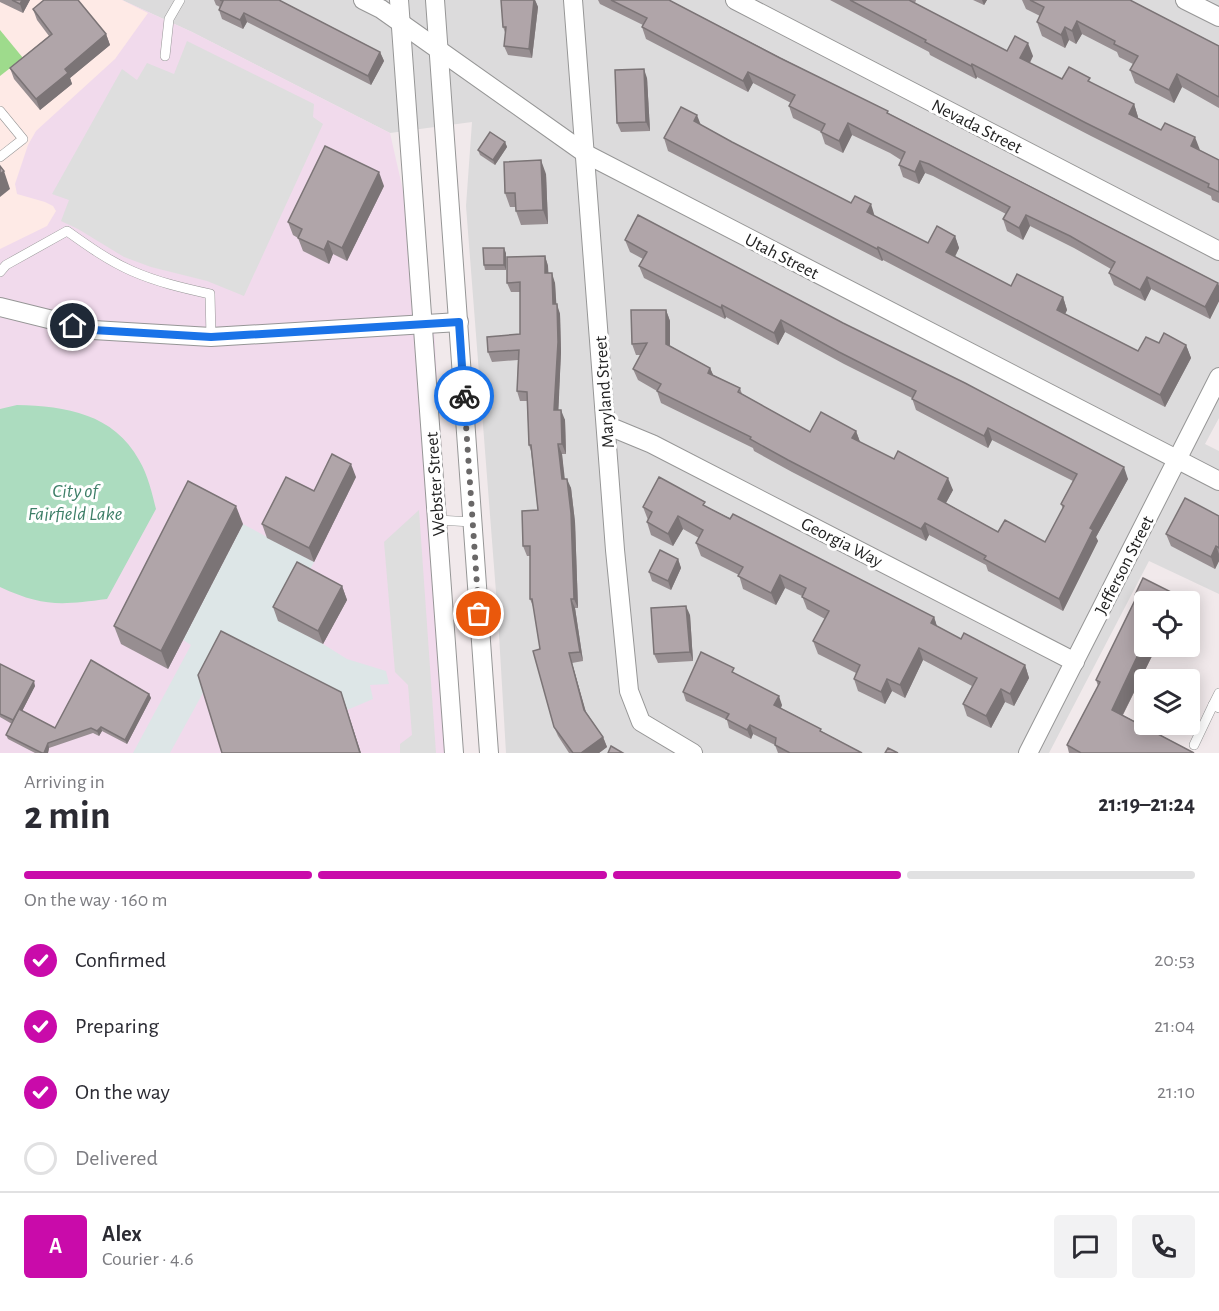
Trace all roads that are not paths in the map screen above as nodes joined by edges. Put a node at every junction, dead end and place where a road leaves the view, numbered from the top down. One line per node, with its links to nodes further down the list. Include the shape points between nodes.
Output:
1 (180, 0): 11 (lane, via 169,19)
2 (363, 0): 9 (street, Utah Street)
3 (399, 0): 9 (street, Webster Street)
4 (435, 0): 10 (street, Webster Street)
5 (573, 0): 13 (street, Maryland Street)
6 (735, 0): 15 (street, Nevada Street)
7 (1185, 0): 8 (street)
8 (1219, 18)
9 (400, 23): 10 (street, Utah Street); 19 (street, Webster Street)
10 (439, 51): 13 (street, Utah Street); 18 (street, Webster Street)
11 (165, 56)
12 (0, 111): 14 (lane, via 23,139)
13 (586, 154): 22 (street, Maryland Street); 23 (street, Utah Street)
14 (0, 157)
15 (1219, 251)
16 (0, 272): 20 (lane, via 67,231 132,272 210,294)
17 (0, 307): 20 (street, via 93,330)
18 (459, 322): 19 (street); 26 (street, Webster Street)
19 (423, 324): 20 (street); 25 (street, Webster Street)
20 (211, 337)
21 (1219, 377): 23 (street, Jefferson Street)
22 (606, 425): 27 (street, Georgia Way, via 652,444); 33 (street, Maryland Street, via 628,691 641,722)
23 (1177, 459): 24 (street, Utah Street); 27 (street, Jefferson Street)
24 (1219, 481)
25 (438, 520): 26 (lane); 31 (street, Webster Street)
26 (472, 522): 32 (street, Webster Street)
27 (1075, 662): 34 (street, Jefferson Street)
28 (1219, 693): 29 (lane)
29 (1216, 707): 30 (lane)
30 (1194, 745)
31 (454, 753)
32 (489, 753)
33 (693, 753)
34 (1028, 753)

